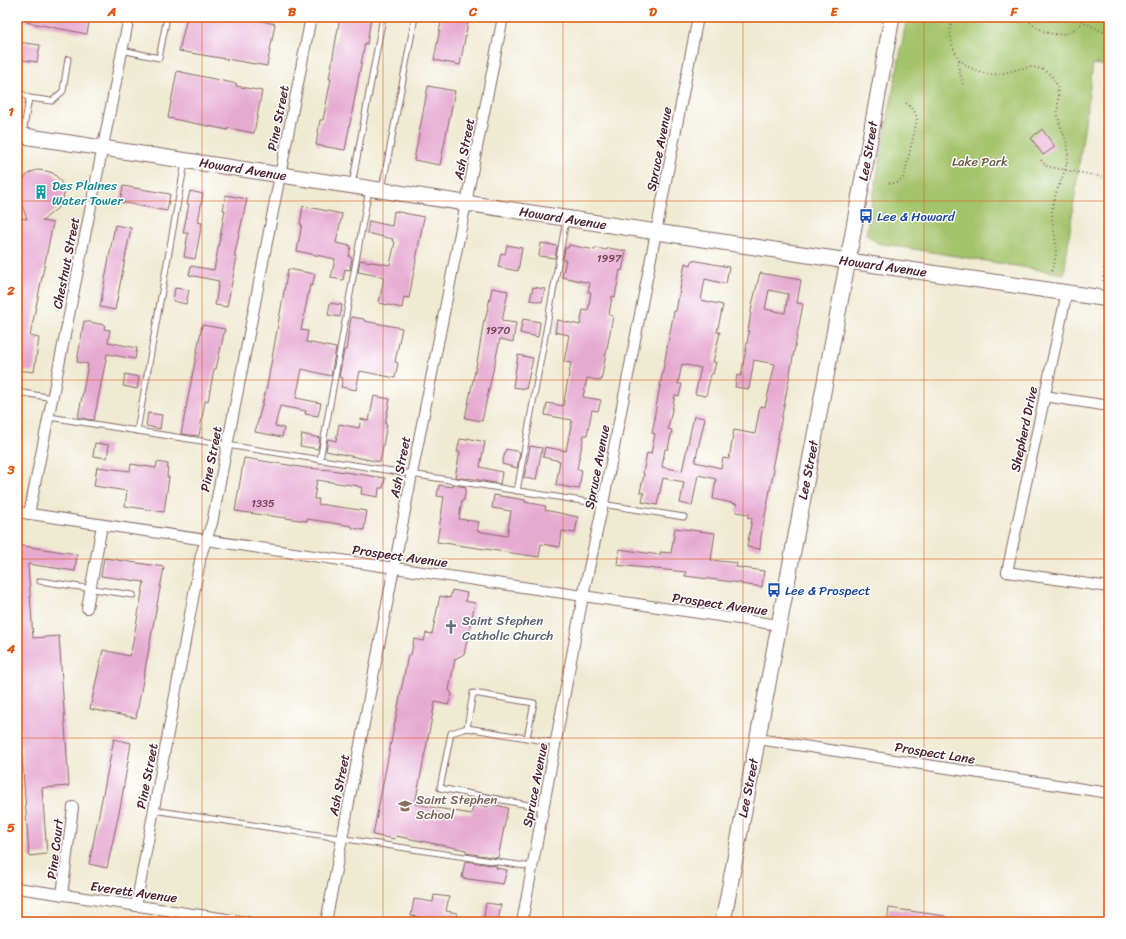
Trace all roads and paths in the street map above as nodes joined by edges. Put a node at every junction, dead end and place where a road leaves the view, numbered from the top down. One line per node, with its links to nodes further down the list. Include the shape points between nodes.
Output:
1 (129, 17): 14 (street, Chestnut Street)
2 (167, 17): 14 (lane, via 159,58)
3 (311, 17): 26 (street, Pine Street)
4 (383, 17): 29 (lane)
5 (415, 17): 30 (lane)
6 (503, 17): 31 (street, Ash Street)
7 (698, 17): 34 (street, Spruce Avenue)
8 (892, 17): 35 (street, Lee Street)
9 (954, 17): 16 (path, via 950,36)
10 (1074, 17): 12 (path)
11 (1030, 22): 12 (path, via 1052,35 1077,28)
12 (1083, 22): 13 (path)
13 (1109, 35)
14 (122, 50): 22 (street, Chestnut Street)
15 (68, 59): 19 (lane, via 63,91 52,101)
16 (959, 60): 17 (path); 25 (path, via 972,69 989,74 1031,66 1043,70 1053,78 1057,86 1059,120 1068,143)
17 (963, 85)
18 (17, 91): 19 (lane)
19 (29, 98): 21 (lane)
20 (905, 102): 28 (path, via 914,108 917,120 904,177 898,183)
21 (20, 136): 22 (street, Howard Avenue)
22 (102, 148): 23 (street, Howard Avenue); 42 (street, Chestnut Street)
23 (185, 160): 26 (street, Howard Avenue); 45 (lane)
24 (1041, 160): 25 (path, via 1046,166)
25 (1065, 170): 27 (path); 36 (path, via 1054,201 1052,218 1056,253)
26 (280, 175): 29 (street, Howard Avenue); 46 (street, Pine Street)
27 (1109, 178)
28 (889, 183)
29 (352, 186): 30 (street, Howard Avenue)
30 (376, 189): 31 (street, Howard Avenue); 47 (lane)
31 (466, 203): 32 (street, Howard Avenue); 48 (street, Ash Street)
32 (567, 218): 34 (street, Howard Avenue); 49 (lane)
33 (1109, 229): 37 (path)
34 (657, 232): 35 (street, Howard Avenue); 50 (street, Spruce Avenue)
35 (848, 260): 38 (street, Howard Avenue); 63 (street, Lee Street)
36 (1051, 273)
37 (1103, 281)
38 (1066, 292): 39 (street, Howard Avenue); 41 (street, Shepherd Drive)
39 (1109, 299)
40 (17, 392): 42 (lane)
41 (1044, 396): 43 (street); 58 (street, Shepherd Drive, via 1007,572)
42 (53, 398): 44 (street, Chestnut Street)
43 (1109, 406)
44 (49, 418): 45 (lane); 52 (street, Chestnut Street)
45 (137, 431): 46 (lane)
46 (227, 446): 47 (lane); 55 (street, Pine Street)
47 (320, 460): 48 (lane)
48 (412, 474): 49 (lane); 56 (street, Ash Street)
49 (517, 491): 50 (lane)
50 (603, 504): 53 (lane); 61 (street, Spruce Avenue)
51 (17, 512): 52 (street, Prospect Avenue)
52 (29, 514): 54 (street, Prospect Avenue)
53 (684, 517)
54 (102, 525): 55 (street, Prospect Avenue); 59 (street)
55 (206, 541): 56 (street, Prospect Avenue); 71 (street, Pine Street, via 201,556)
56 (394, 568): 61 (street, Prospect Avenue); 72 (street, Ash Street)
57 (40, 581): 59 (lane)
58 (1109, 587)
59 (91, 588): 60 (lane); 62 (street)
60 (133, 595)
61 (583, 596): 63 (street, Prospect Avenue); 67 (street, Spruce Avenue)
62 (87, 608)
63 (779, 625): 66 (street, Lee Street)
64 (468, 728): 65 (lane); 65 (lane, via 473,692 534,703); 70 (lane, via 451,733 440,788)
65 (527, 738): 67 (lane)
66 (758, 738): 68 (street, Prospect Lane); 80 (street, Lee Street)
67 (556, 743): 70 (street, Spruce Avenue)
68 (1109, 793)
69 (73, 806): 75 (street, Pine Court)
70 (544, 808): 73 (street, Spruce Avenue)
71 (154, 810): 72 (lane); 76 (street, Pine Street)
72 (342, 838): 73 (lane); 78 (street, Ash Street)
73 (532, 867): 79 (street, Spruce Avenue)
74 (17, 888): 75 (street, Everett Avenue)
75 (62, 895): 76 (street, Everett Avenue)
76 (136, 906): 77 (street, Everett Avenue)
77 (246, 922)
78 (326, 922)
79 (522, 922)
80 (723, 922)

